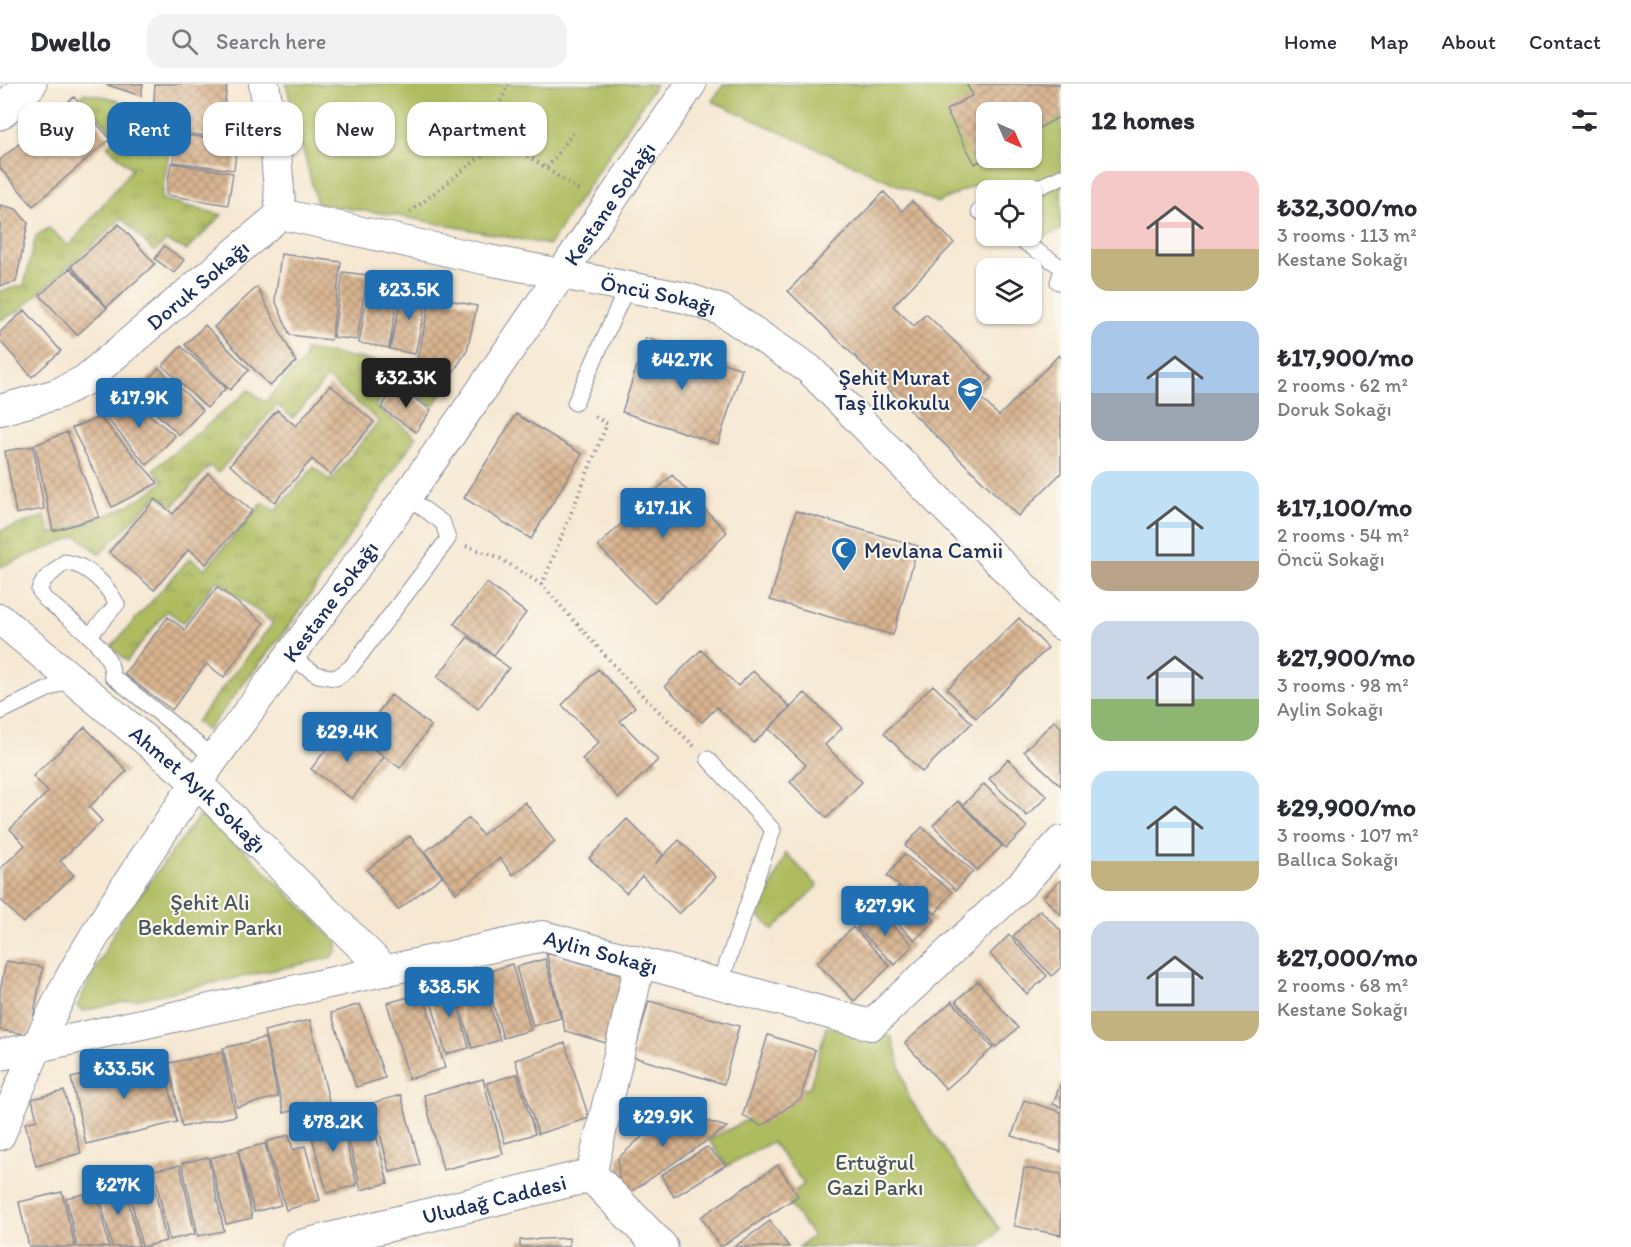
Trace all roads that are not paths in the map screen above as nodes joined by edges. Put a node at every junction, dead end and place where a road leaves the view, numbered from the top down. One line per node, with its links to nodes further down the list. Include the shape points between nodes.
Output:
1 (30, 84): 4 (main road)
2 (264, 84): 7 (street, via 276,155)
3 (691, 84): 10 (street, Kestane Sokağı)
4 (0, 114)
5 (1061, 177): 6 (lane)
6 (1042, 186)
7 (280, 214): 10 (street, Öncü Sokağı); 13 (street, Doruk Sokağı, via 85,380 57,394)
8 (1027, 246): 9 (lane)
9 (1060, 274)
10 (561, 275): 11 (street, Öncü Sokağı); 14 (street, Kestane Sokağı)
11 (627, 287): 12 (lane); 16 (street, Öncü Sokağı, via 686,298 721,310 809,369)
12 (575, 403)
13 (0, 410)
14 (406, 496): 18 (street, Kestane Sokağı); 18 (lane, via 443,523 448,539 351,668 336,678 318,675)
15 (0, 619): 19 (street, Ahmet Ayık Sokağı)
16 (1061, 625)
17 (88, 636): 17 (lane, via 39,590 44,580 65,562 79,564 110,592 117,604); 21 (lane, via 100,645 113,670 112,676)
18 (290, 657): 21 (street, Kestane Sokağı)
19 (71, 678): 20 (lane); 23 (street, Ahmet Ayık Sokağı)
20 (0, 712)
21 (216, 758): 23 (street, Kestane Sokağı)
22 (708, 759): 27 (lane, via 773,830)
23 (197, 783): 26 (street, Ahmet Ayık Sokağı); 28 (street, Kestane Sokağı, via 81,958)
24 (1061, 841): 27 (street, Aylin Sokağı, via 1022,884 871,1026)
25 (640, 963): 26 (street, Aylin Sokağı, via 543,936); 27 (street, Aylin Sokağı); 31 (street)
26 (386, 971): 28 (street, Aylin Sokağı)
27 (720, 984)
28 (37, 1047): 29 (street, Aylin Sokağı); 30 (street, Kestane Sokağı)
29 (0, 1055)
30 (0, 1135)
31 (591, 1175): 32 (main road, Uludağ Caddesi); 33 (main road, Uludağ Caddesi)
32 (298, 1247)
33 (661, 1247)

